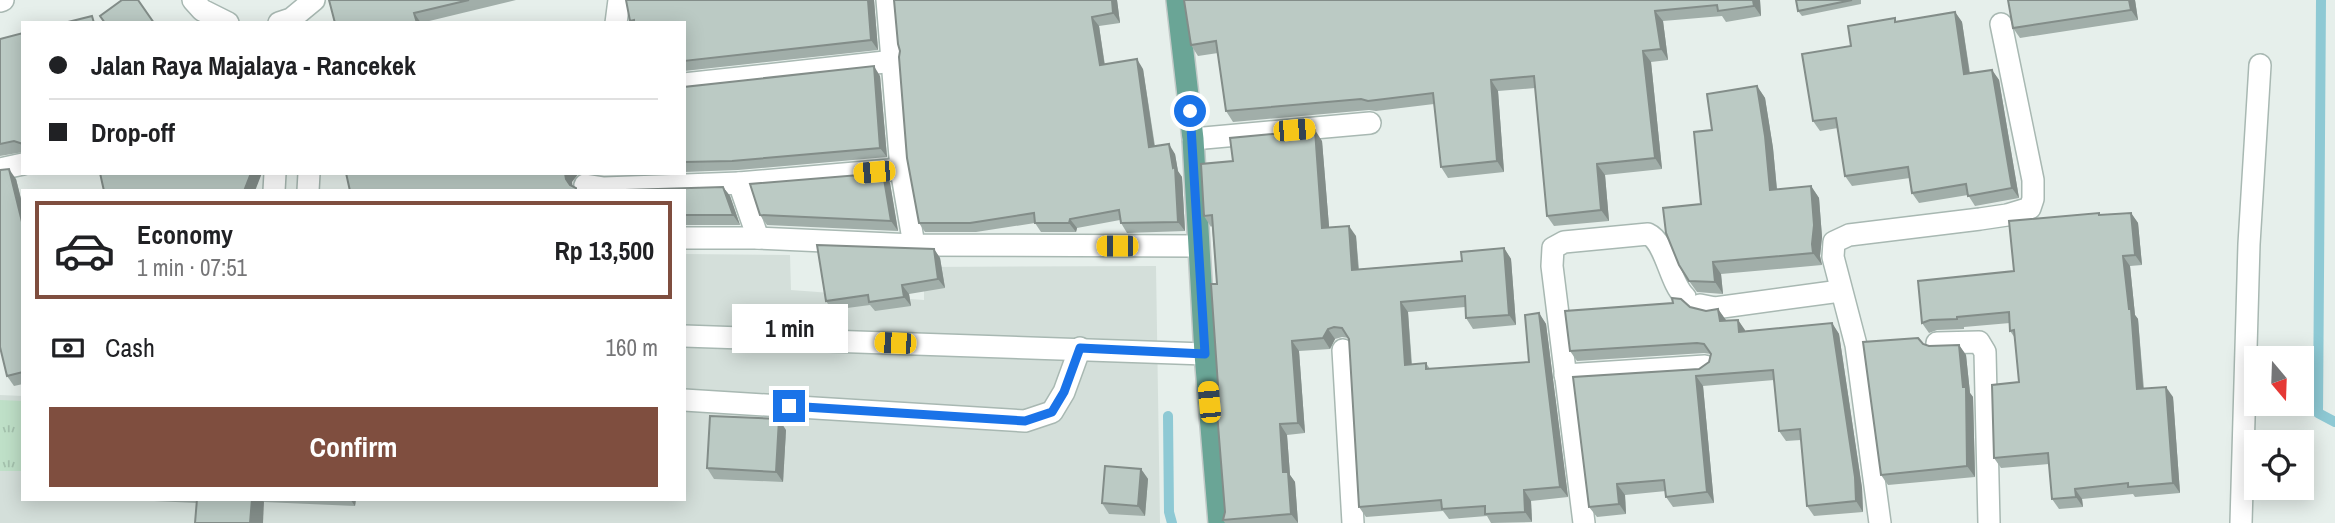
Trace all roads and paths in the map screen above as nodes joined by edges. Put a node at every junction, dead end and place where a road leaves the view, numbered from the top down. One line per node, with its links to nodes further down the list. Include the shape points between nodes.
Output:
1 (193, 0): 6 (street)
2 (314, 0): 7 (street)
3 (619, 0): 8 (street)
4 (887, 0): 10 (street)
5 (1177, 0): 14 (main road)
6 (224, 21)
7 (287, 21)
8 (616, 21)
9 (2001, 24): 24 (street, via 2033,180 2033,204 2007,215 1841,237 1835,242 1833,257)
10 (894, 61): 12 (street); 17 (street)
11 (2259, 65): 38 (street)
12 (686, 83)
13 (1370, 124): 14 (street)
14 (1193, 139): 23 (main road)
15 (21, 164): 16 (street)
16 (0, 169)
17 (901, 169): 19 (street); 22 (street)
18 (585, 183): 19 (street, via 604,188)
19 (739, 183): 21 (street)
20 (686, 238): 21 (street)
21 (758, 238): 22 (street)
22 (914, 245): 23 (street)
23 (1198, 246): 29 (main road)
24 (1840, 291): 31 (street, via 1716,308 1692,301 1678,290 1653,236 1564,242 1553,248 1552,266); 36 (street, via 1856,345)
25 (686, 336): 27 (street)
26 (1937, 343): 37 (street, via 1979,342 1985,352)
27 (1080, 348): 29 (street); 32 (street, via 1052,412 1025,421)
28 (1343, 350): 34 (street)
29 (1205, 354): 33 (main road)
30 (1704, 366): 31 (street)
31 (1566, 375): 35 (street)
32 (686, 400)
33 (1219, 523)
34 (1353, 523)
35 (1584, 523)
36 (1880, 523)
37 (1989, 523)
38 (2241, 523)

